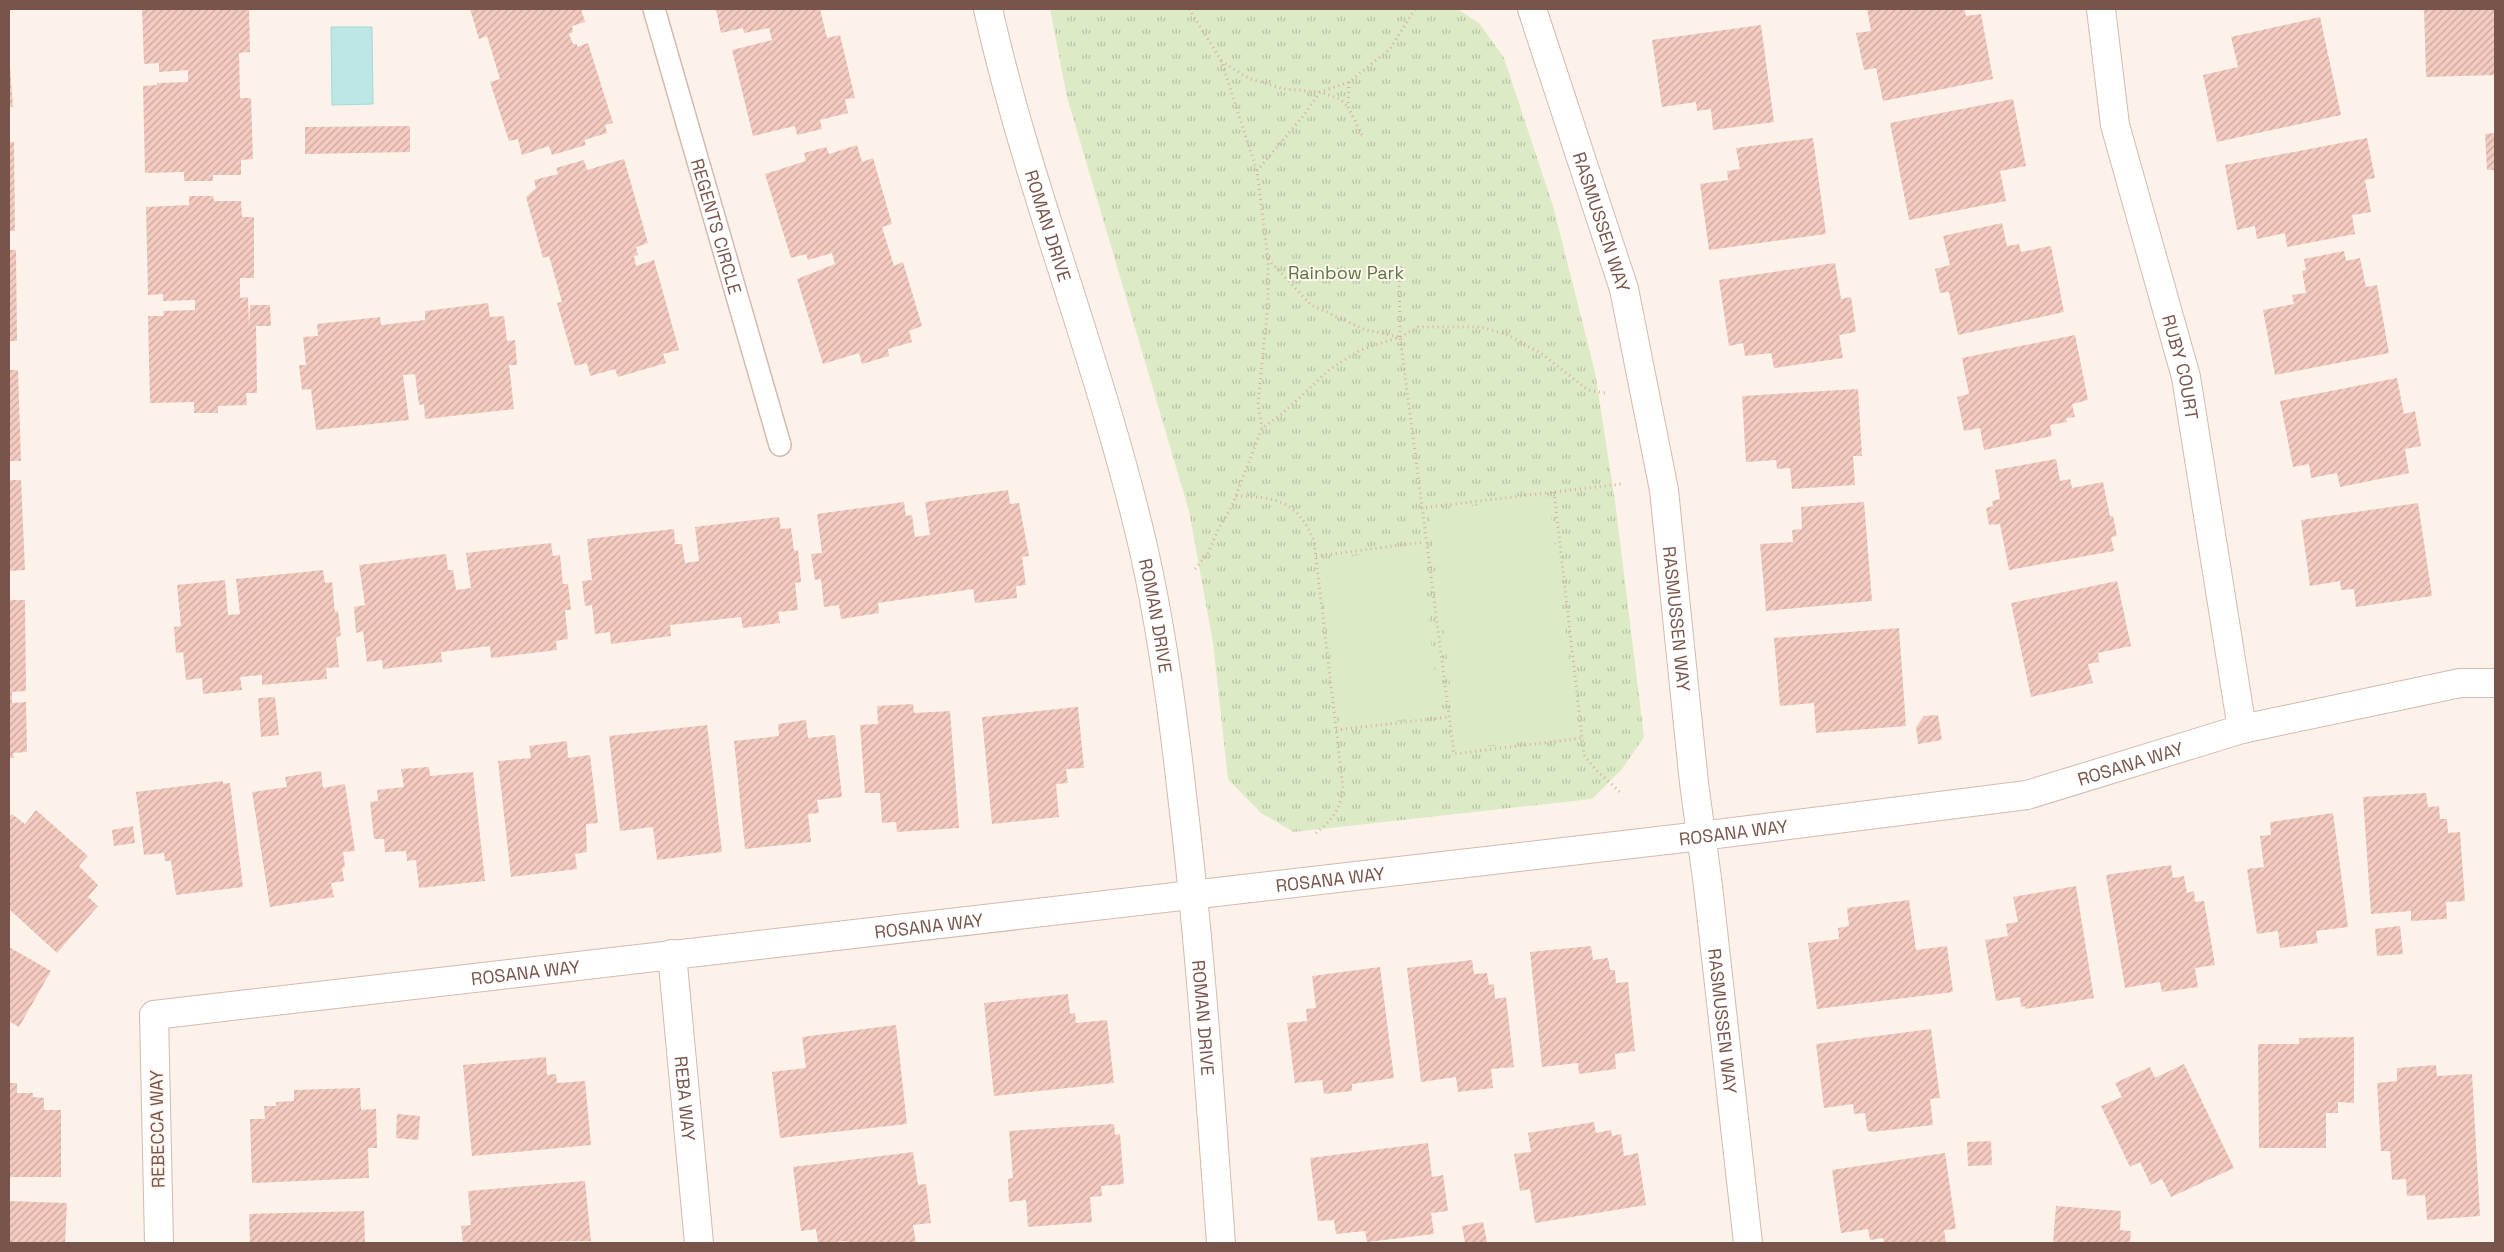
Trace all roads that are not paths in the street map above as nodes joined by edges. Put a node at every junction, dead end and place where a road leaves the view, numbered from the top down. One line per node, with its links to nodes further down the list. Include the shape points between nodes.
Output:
1 (654, 9): 5 (lane, REGENTS CIRCLE)
2 (988, 9): 9 (street, ROMAN DRIVE, via 1006,87 1097,378 1144,551 1172,706)
3 (1532, 9): 8 (street, RASMUSSEN WAY, via 1624,290 1664,490)
4 (2101, 9): 7 (street, RUBY COURT, via 2115,125 2186,377)
5 (780, 445)
6 (2495, 683): 7 (street, ROSANA WAY, via 2460,684)
7 (2242, 729): 8 (street, ROSANA WAY, via 2027,795)
8 (1701, 836): 9 (street, ROSANA WAY); 15 (street, RASMUSSEN WAY)
9 (1194, 896): 10 (street, ROSANA WAY); 14 (street, ROMAN DRIVE)
10 (672, 954): 11 (street, ROSANA WAY); 13 (street, REBA WAY)
11 (154, 1015): 12 (street, REBECCA WAY)
12 (159, 1243)
13 (699, 1243)
14 (1221, 1243)
15 (1748, 1243)

